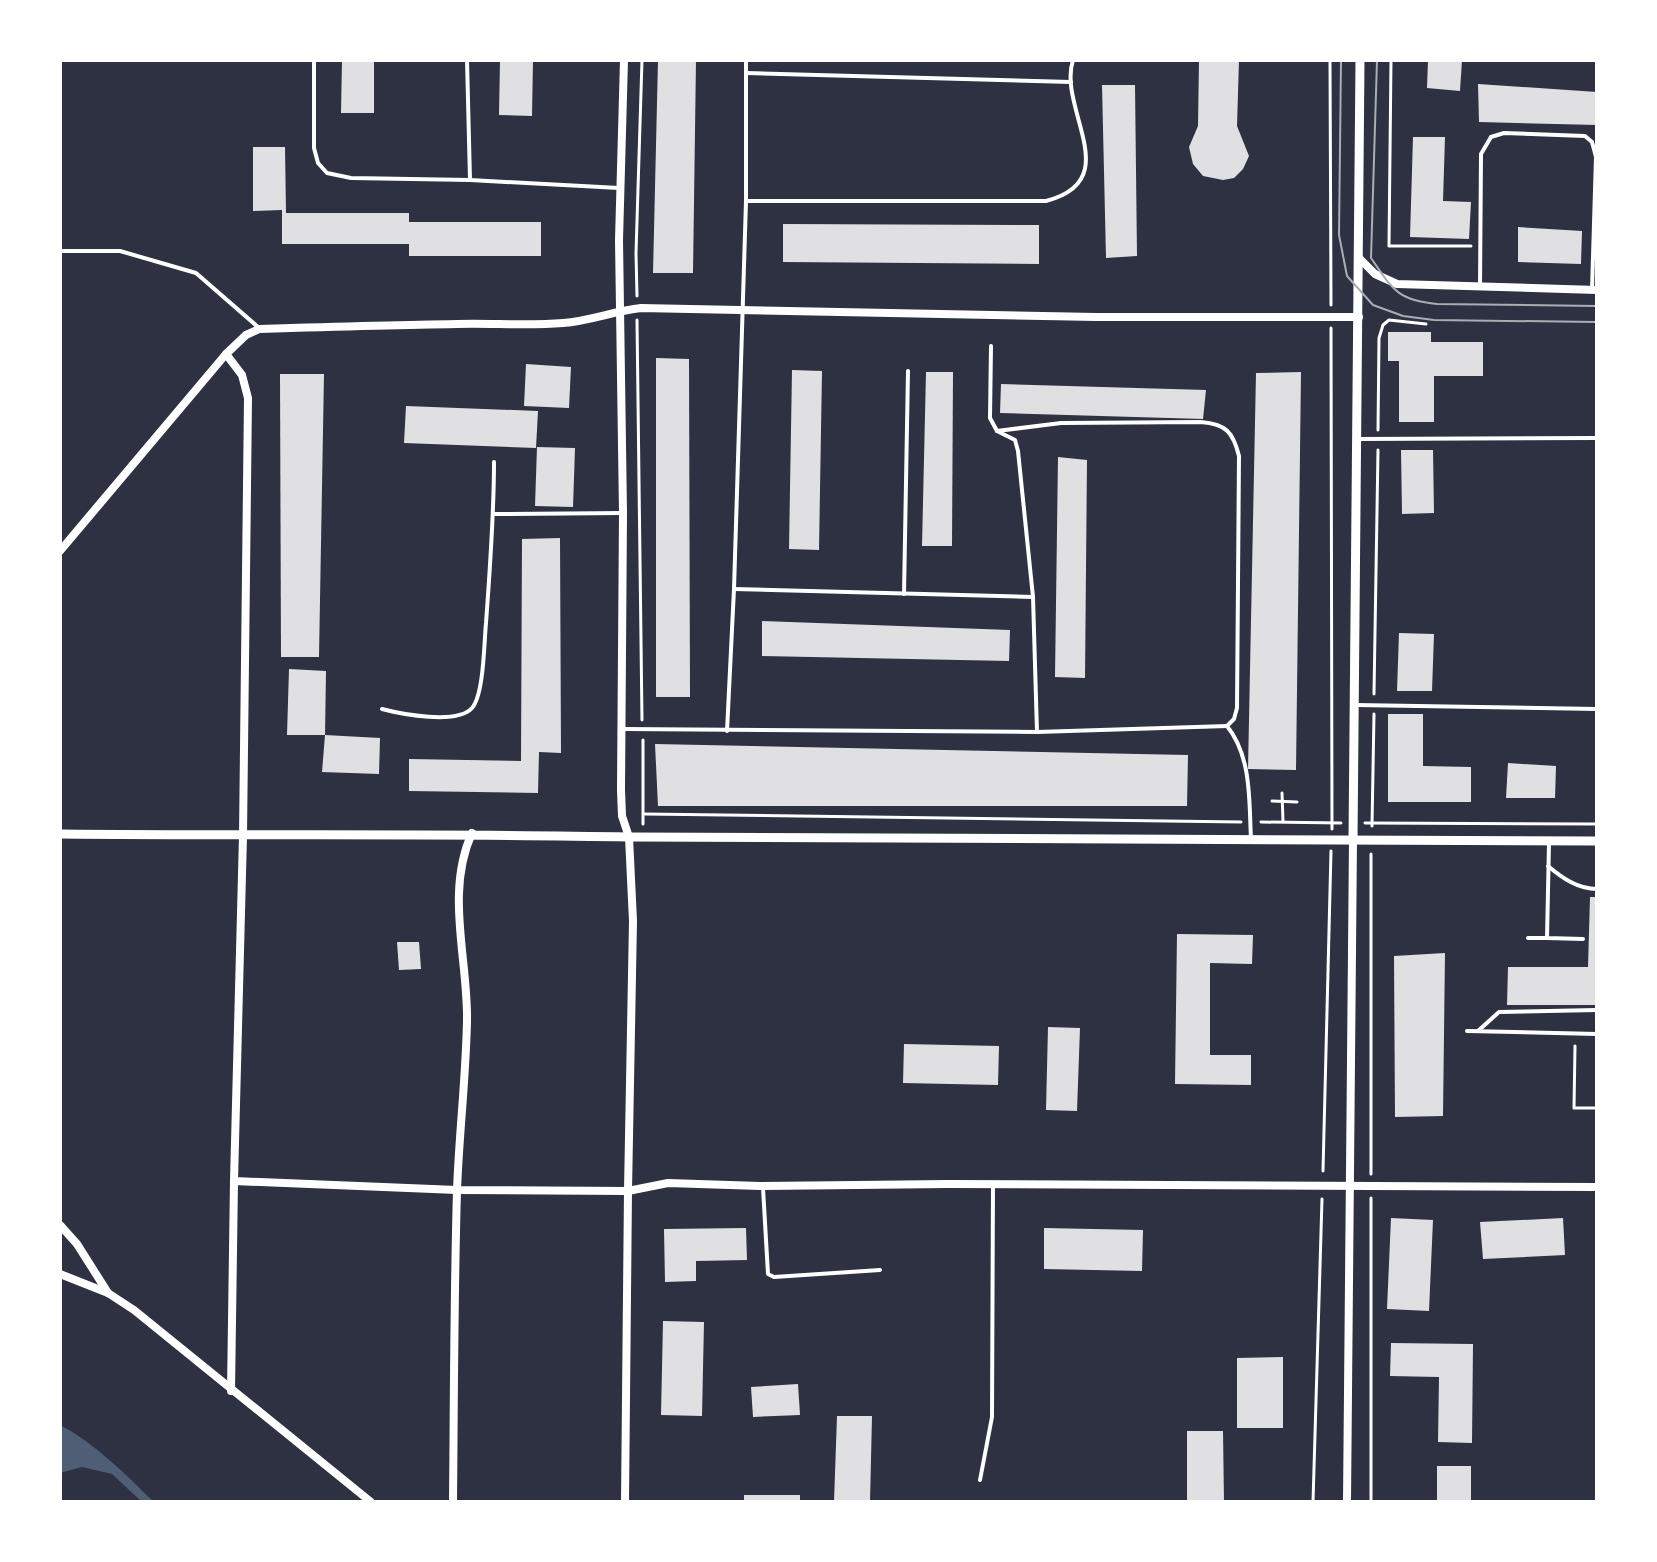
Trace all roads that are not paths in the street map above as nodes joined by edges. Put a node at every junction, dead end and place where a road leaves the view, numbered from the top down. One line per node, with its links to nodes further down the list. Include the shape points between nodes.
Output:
1 (314, 60): 9 (lane, via 314,148 327,173)
2 (467, 60): 9 (lane)
3 (624, 60): 10 (street)
4 (746, 60): 7 (lane)
5 (1073, 60): 8 (lane)
6 (1360, 60): 13 (street)
7 (746, 73): 8 (lane); 11 (lane)
8 (1071, 82): 11 (lane, via 1085,156 1083,177 1062,197)
9 (470, 180): 10 (lane)
10 (622, 188): 17 (street)
11 (746, 201): 16 (lane)
12 (60, 251): 19 (lane, via 120,251 196,273)
13 (1360, 259): 14 (street, via 1375,274 1397,284); 18 (street)
14 (1480, 287): 15 (street); 15 (lane, via 1481,154 1491,137 1504,133 1588,137 1592,142)
15 (1594, 290)
16 (741, 309): 17 (street); 18 (street); 30 (lane)
17 (622, 310): 19 (street, via 560,323); 27 (street)
18 (1359, 317): 25 (street)
19 (259, 329): 21 (street)
20 (991, 346): 23 (lane, via 990,418)
21 (226, 354): 29 (street); 42 (street, via 242,375 248,398)
22 (908, 371): 31 (lane)
23 (997, 431): 32 (lane, via 1015,440 1018,451); 36 (lane, via 1061,423 1201,422 1216,424 1235,439 1237,708)
24 (1597, 438): 25 (lane)
25 (1358, 439): 33 (street)
26 (494, 462): 28 (lane)
27 (623, 513): 28 (lane); 37 (street)
28 (494, 514): 34 (lane, via 481,680 472,708 451,716)
29 (60, 551)
30 (734, 589): 31 (lane); 38 (lane)
31 (904, 594): 32 (lane)
32 (1033, 597): 39 (lane)
33 (1355, 705): 35 (lane); 45 (street)
34 (382, 709)
35 (1597, 709)
36 (1227, 726): 39 (lane); 44 (lane, via 1244,762)
37 (622, 729): 38 (lane); 43 (street, via 621,803)
38 (727, 731): 39 (lane)
39 (1037, 732)
40 (472, 833): 42 (street); 43 (street); 62 (street, via 462,861 460,891 467,1019)
41 (60, 834): 42 (street)
42 (243, 836): 57 (street)
43 (629, 837): 44 (street); 63 (street, via 633,921)
44 (1251, 839): 45 (street)
45 (1353, 840): 46 (street); 59 (street)
46 (1549, 841): 47 (street); 48 (lane)
47 (1597, 841)
48 (1548, 866): 49 (lane, via 1585,889); 51 (lane)
49 (1597, 889)
50 (1528, 938): 51 (lane)
51 (1547, 938): 52 (lane)
52 (1583, 939)
53 (1597, 1010): 55 (lane, via 1499,1012)
54 (1467, 1031): 55 (lane)
55 (1478, 1031): 56 (lane)
56 (1597, 1034)
57 (234, 1181): 62 (street); 68 (street)
58 (993, 1184): 59 (street); 60 (street); 69 (lane, via 992,1417)
59 (1350, 1185): 61 (street); 73 (street)
60 (763, 1186): 63 (street, via 668,1183); 65 (lane, via 768,1274)
61 (1597, 1187)
62 (457, 1190): 63 (street); 71 (street)
63 (628, 1191): 72 (street)
64 (60, 1225): 67 (street)
65 (880, 1270)
66 (60, 1274): 67 (street)
67 (108, 1293): 68 (street)
68 (231, 1391): 70 (street)
69 (980, 1480)
70 (371, 1502)
71 (453, 1502)
72 (625, 1502)
73 (1347, 1502)

